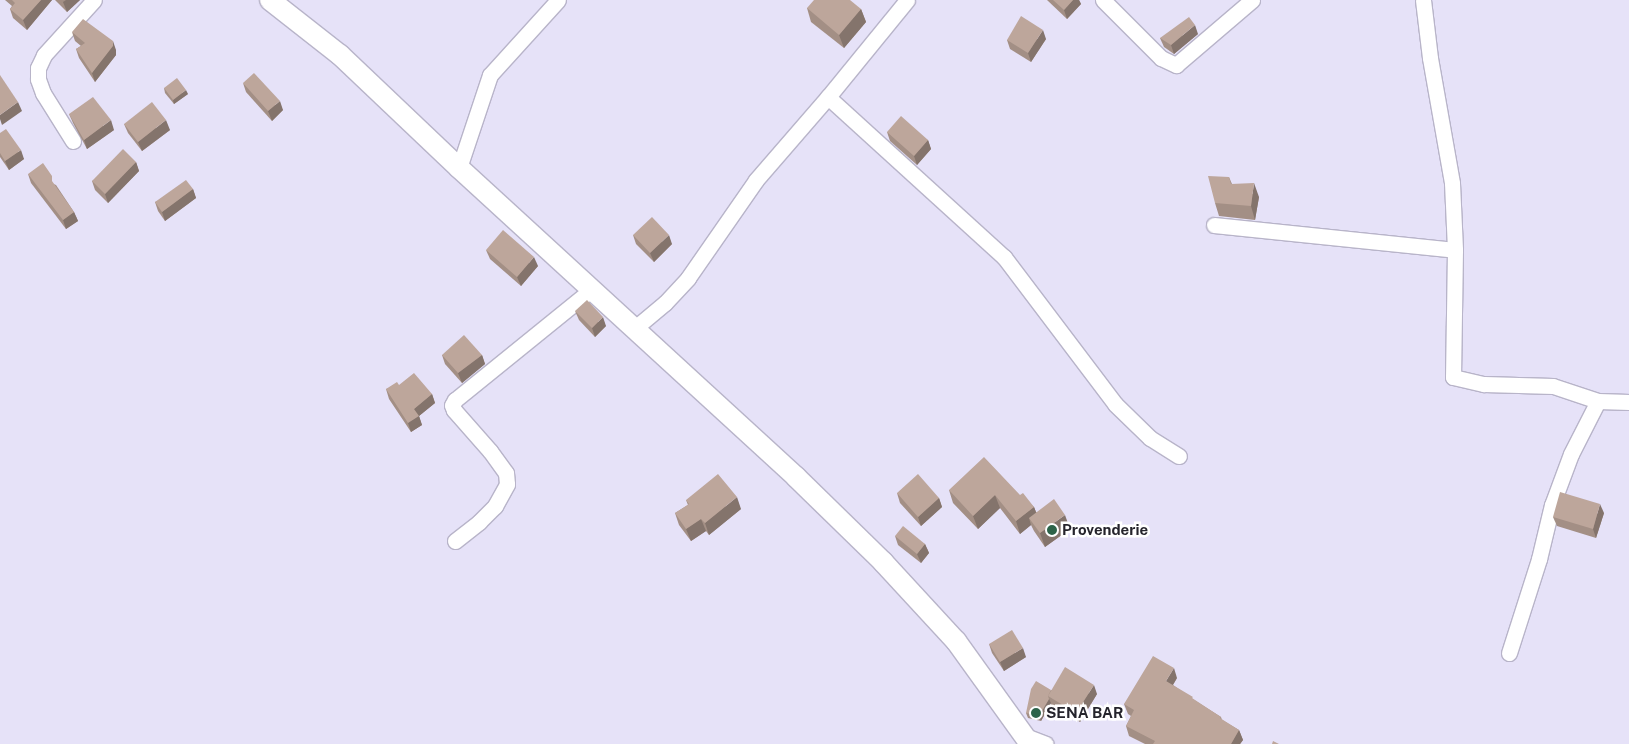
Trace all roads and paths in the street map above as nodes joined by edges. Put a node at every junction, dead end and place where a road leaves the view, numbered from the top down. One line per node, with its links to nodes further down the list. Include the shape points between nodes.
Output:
1 (94, 0): 9 (street, via 44,55 38,68 43,93)
2 (270, 0): 10 (main road, via 340,55)
3 (558, 0): 10 (street, via 490,75)
4 (907, 0): 8 (street)
5 (1103, 0): 6 (street, via 1161,58 1176,65)
6 (1252, 0)
7 (1423, 0): 12 (street, via 1452,183)
8 (828, 97): 14 (street, via 756,180 688,278); 17 (street, via 1004,257 1115,404 1150,438)
9 (73, 141)
10 (459, 168): 13 (main road)
11 (1214, 225): 12 (street)
12 (1455, 250): 15 (street, via 1453,377 1484,384 1553,386)
13 (592, 289): 14 (main road); 18 (street, via 454,400 454,410 506,473 507,484 495,506)
14 (635, 328): 20 (main road, via 883,562 956,641)
15 (1598, 401): 16 (street); 19 (street, via 1571,454 1552,505 1539,560)
16 (1629, 402)
17 (1179, 456)
18 (455, 541)
19 (1509, 653)
20 (1023, 739): 21 (street)
21 (1046, 744)

